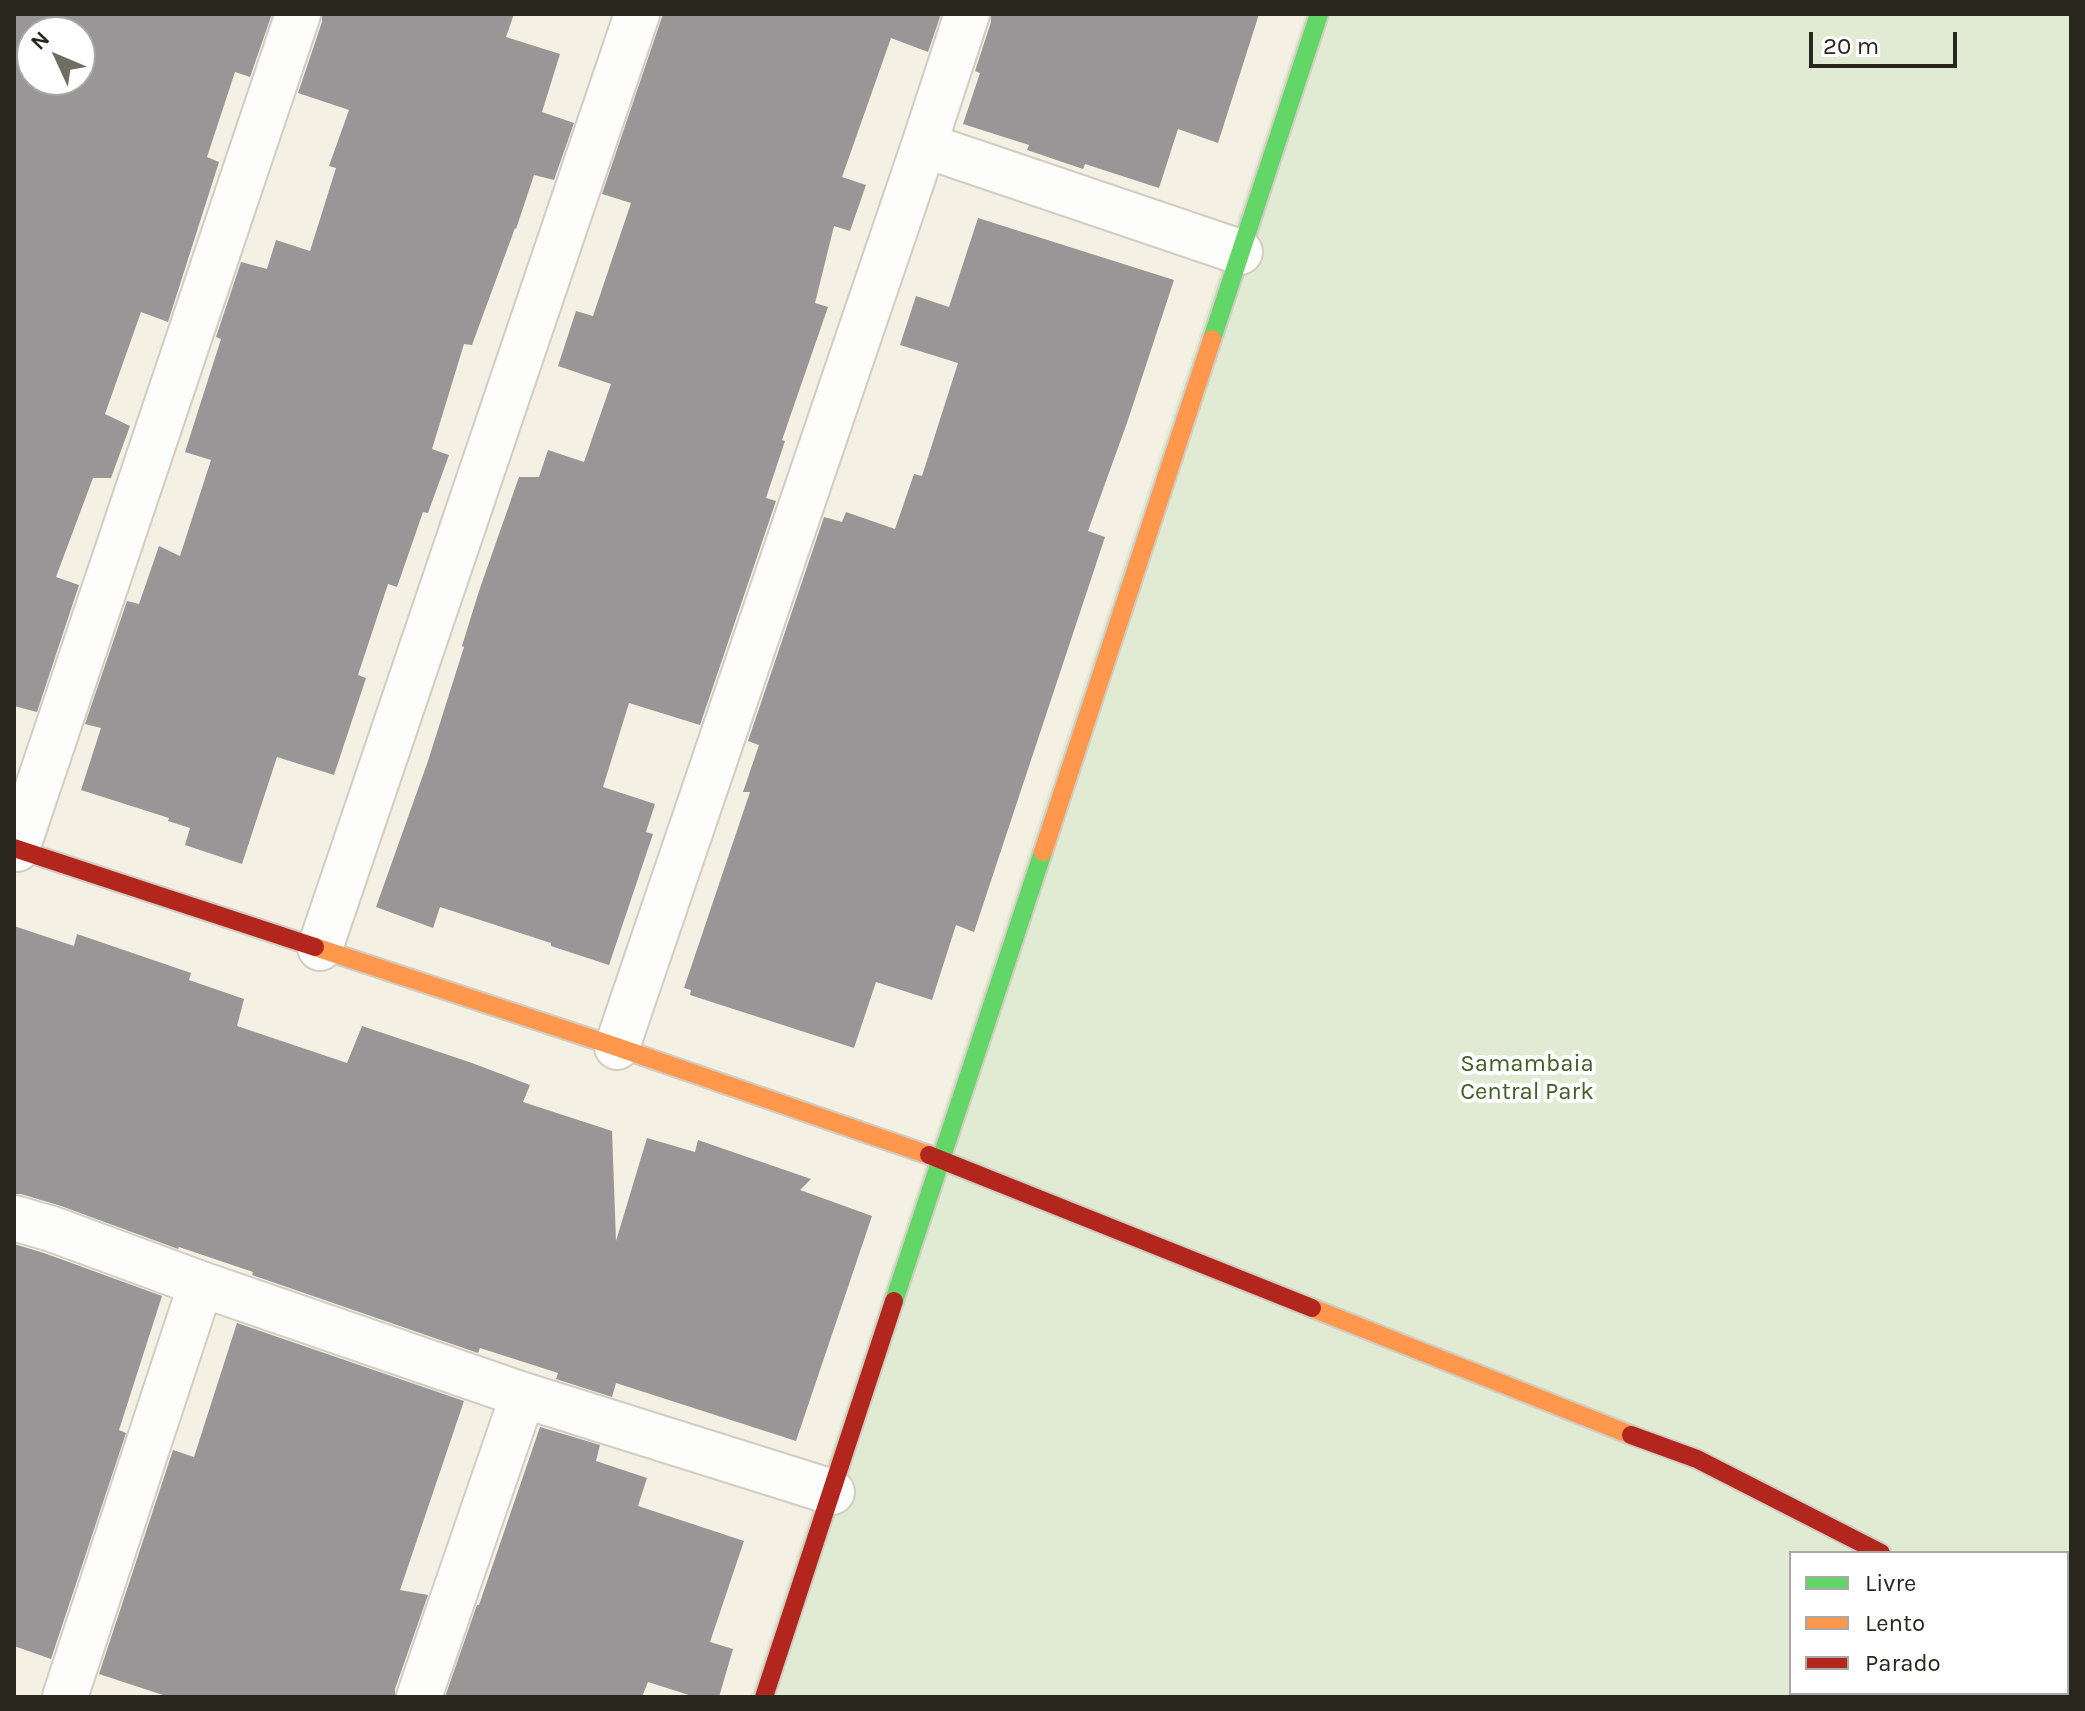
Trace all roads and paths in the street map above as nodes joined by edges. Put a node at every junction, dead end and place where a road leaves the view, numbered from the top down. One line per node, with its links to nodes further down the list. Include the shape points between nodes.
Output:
1 (298, 14): 7 (street)
2 (637, 14): 8 (street)
3 (967, 14): 5 (street)
4 (1319, 14): 6 (street)
5 (924, 145): 6 (street); 9 (street)
6 (1240, 252): 10 (street)
7 (15, 848): 8 (street)
8 (320, 948): 9 (street)
9 (617, 1047): 10 (street)
10 (940, 1159): 14 (street); 15 (street, via 1697,1459)
11 (14, 1218): 12 (street)
12 (201, 1284): 13 (street); 16 (street)
13 (523, 1395): 14 (street); 17 (street)
14 (832, 1492): 18 (street)
15 (1877, 1551)
16 (65, 1697)
17 (419, 1697)
18 (764, 1697)

